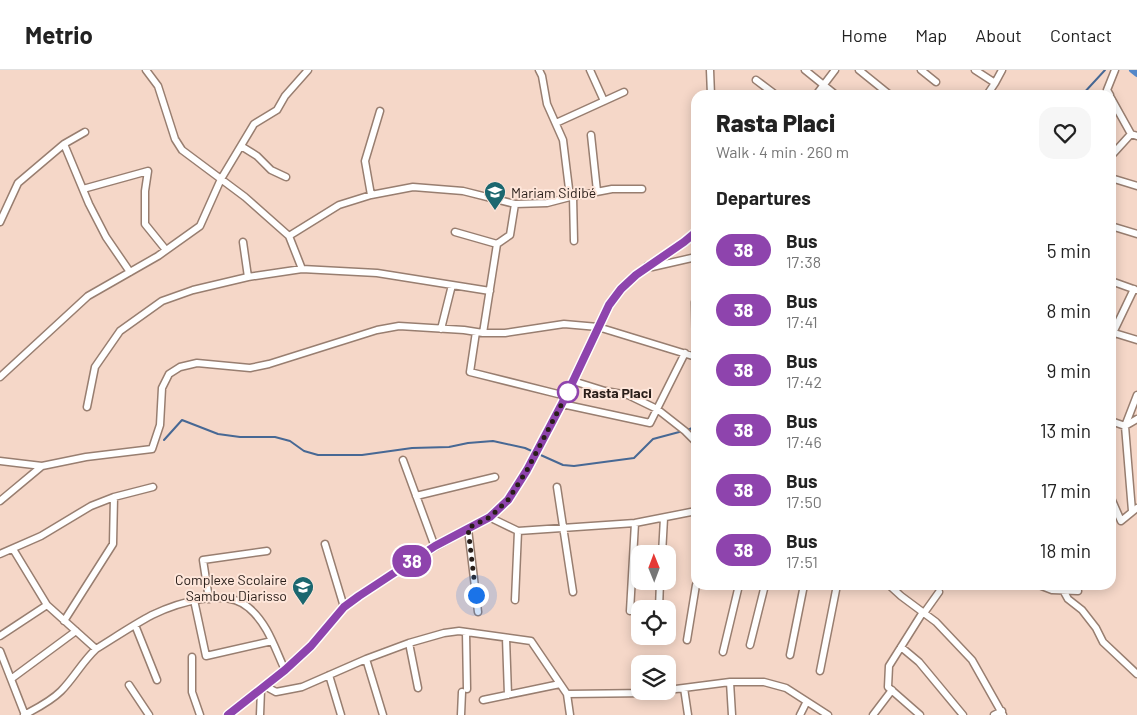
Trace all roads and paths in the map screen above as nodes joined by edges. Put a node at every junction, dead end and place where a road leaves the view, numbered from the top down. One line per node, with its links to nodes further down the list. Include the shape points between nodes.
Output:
1 (146, 70): 36 (street, via 158,86 175,139 182,150)
2 (308, 70): 33 (street, via 276,110 254,124)
3 (539, 70): 28 (street, via 547,104)
4 (590, 70): 25 (street)
5 (710, 70): 17 (street)
6 (805, 70): 16 (street)
7 (835, 70): 16 (street)
8 (859, 70): 21 (street)
9 (921, 70): 14 (street)
10 (975, 70): 15 (street)
11 (1002, 70): 15 (street)
12 (1114, 72): 23 (street)
13 (756, 80): 18 (street)
14 (936, 82)
15 (995, 83): 22 (street)
16 (824, 85): 19 (street); 20 (street)
17 (711, 90)
18 (769, 90)
19 (820, 90)
20 (830, 90)
21 (884, 90)
22 (990, 90)
23 (1107, 90)
24 (624, 92): 25 (street)
25 (604, 101): 28 (street)
26 (1116, 104): 31 (street)
27 (380, 111): 42 (street, via 365,161)
28 (556, 123): 43 (street)
29 (85, 132): 32 (street)
30 (591, 135): 41 (street)
31 (1134, 135): 34 (street)
32 (64, 144): 39 (street); 45 (street, via 18,183)
33 (241, 146): 35 (street); 36 (street)
34 (1116, 151)
35 (286, 177)
36 (222, 179): 49 (street); 54 (street, via 200,226)
37 (1116, 180): 38 (street)
38 (1137, 186)
39 (82, 189): 54 (street, via 148,171 145,224); 58 (street, via 106,237)
40 (642, 189): 41 (street, via 612,188)
41 (597, 192): 43 (street)
42 (371, 195): 44 (street, via 432,187); 49 (street, via 340,205)
43 (571, 196): 44 (street, via 547,203); 51 (street)
44 (515, 204): 53 (street, via 510,235)
45 (0, 222)
46 (1116, 228): 48 (street)
47 (455, 232): 53 (street)
48 (1137, 234)
49 (289, 236): 57 (street)
50 (691, 236): 56 (street)
51 (574, 241)
52 (243, 242): 59 (street)
53 (497, 244): 63 (street)
54 (166, 250): 58 (street)
55 (691, 258): 56 (street)
56 (647, 266): 65 (street, via 621,289)
57 (302, 269): 59 (street); 61 (street, via 377,273)
58 (130, 272): 73 (street, via 88,296)
59 (248, 277): 78 (street, via 193,290 162,302 120,330 95,368)
60 (1116, 283): 62 (street)
61 (452, 285): 63 (street); 66 (street)
62 (1136, 289): 64 (street)
63 (490, 291): 68 (street)
64 (1116, 326)
65 (598, 327): 68 (street, via 564,324); 71 (street); 74 (street)
66 (441, 329): 67 (street); 86 (street, via 399,326 377,330 250,368 197,363 180,367 169,374 162,388 160,425 152,449)
67 (476, 332): 68 (street); 76 (street, via 470,372)
68 (483, 333)
69 (1116, 335): 70 (street)
70 (1137, 340)
71 (685, 354): 72 (street); 79 (street)
72 (691, 356)
73 (0, 377)
74 (573, 381): 76 (street); 79 (street, via 628,395)
75 (1137, 395): 82 (street)
76 (566, 396): 77 (street)
77 (562, 404): 79 (street, via 650,423); 96 (street, via 508,500)
78 (87, 407)
79 (657, 409): 83 (street)
80 (1137, 419): 82 (street)
81 (1116, 423): 82 (street)
82 (1126, 426): 94 (street)
83 (691, 437)
84 (403, 460): 90 (street)
85 (0, 461): 86 (street)
86 (42, 466): 92 (street)
87 (495, 477): 90 (street)
88 (153, 486): 91 (street)
89 (558, 487): 100 (street)
90 (416, 496): 104 (street)
91 (114, 497): 105 (street, via 91,506); 127 (street, via 113,544)
92 (0, 501)
93 (1116, 510): 94 (street, via 1121,521)
94 (1135, 510)
95 (691, 512): 97 (street)
96 (490, 517): 99 (street); 101 (street)
97 (664, 518): 98 (street); 103 (street)
98 (635, 523): 100 (street); 124 (street)
99 (468, 528): 104 (street); 125 (street)
100 (564, 528): 101 (street); 117 (street)
101 (518, 532): 121 (street)
102 (325, 544): 123 (street)
103 (662, 545)
104 (435, 546): 123 (street)
105 (13, 549): 107 (street); 122 (street)
106 (267, 551): 119 (street, via 202,560)
107 (0, 554)
108 (695, 590): 133 (street)
109 (738, 590): 140 (street)
110 (764, 590): 136 (street)
111 (803, 590): 141 (street)
112 (836, 590): 145 (street)
113 (895, 590): 126 (street)
114 (1052, 590): 115 (street)
115 (1063, 590): 116 (street); 146 (street, via 1096,628 1103,642)
116 (1078, 591)
117 (573, 592)
118 (939, 592): 126 (street)
119 (209, 599): 120 (street); 134 (street, via 227,597 248,607 264,624)
120 (194, 600): 128 (street, via 152,615); 134 (street, via 206,656)
121 (516, 600)
122 (47, 605): 127 (street); 131 (street)
123 (344, 607): 144 (street, via 311,646)
124 (630, 611)
125 (478, 612)
126 (924, 613): 137 (street); 163 (street, via 972,660)
127 (64, 620): 129 (street)
128 (135, 625): 138 (street); 149 (street)
129 (76, 631): 138 (street); 148 (street)
130 (466, 632): 132 (street); 135 (street, via 444,633); 171 (street)
131 (0, 636)
132 (506, 638): 151 (street, via 531,641); 159 (street)
133 (687, 640)
134 (272, 641): 144 (street)
135 (409, 643): 143 (street); 154 (street)
136 (750, 645)
137 (901, 647): 157 (street, via 890,666 888,687); 179 (street, via 919,662)
138 (96, 649): 164 (street, via 61,691)
139 (0, 651): 148 (street)
140 (723, 652)
141 (790, 655)
142 (192, 657): 166 (street, via 192,692)
143 (366, 659): 147 (street); 170 (street)
144 (285, 670): 153 (street)
145 (820, 671)
146 (1137, 674)
147 (329, 675): 153 (street, via 302,687 276,692); 169 (street)
148 (11, 679): 164 (street)
149 (157, 680)
150 (730, 682): 155 (street); 162 (street, via 764,682 786,688); 174 (street)
151 (560, 684): 159 (street); 160 (street)
152 (129, 685): 165 (street)
153 (263, 688): 167 (street); 168 (street)
154 (418, 688)
155 (684, 688): 156 (street); 173 (street)
156 (676, 689)
157 (892, 690): 177 (street); 178 (street)
158 (631, 693): 160 (street)
159 (508, 694): 161 (street)
160 (567, 694): 172 (street)
161 (483, 700)
162 (806, 703): 175 (street); 176 (street)
163 (1002, 713): 180 (street)
164 (25, 715)
165 (149, 715)
166 (200, 715)
167 (228, 715)
168 (260, 715)
169 (341, 715)
170 (383, 715)
171 (461, 715)
172 (570, 715)
173 (688, 715)
174 (732, 715)
175 (800, 715)
176 (828, 715)
177 (873, 715)
178 (920, 715)
179 (963, 715)
180 (994, 715)

